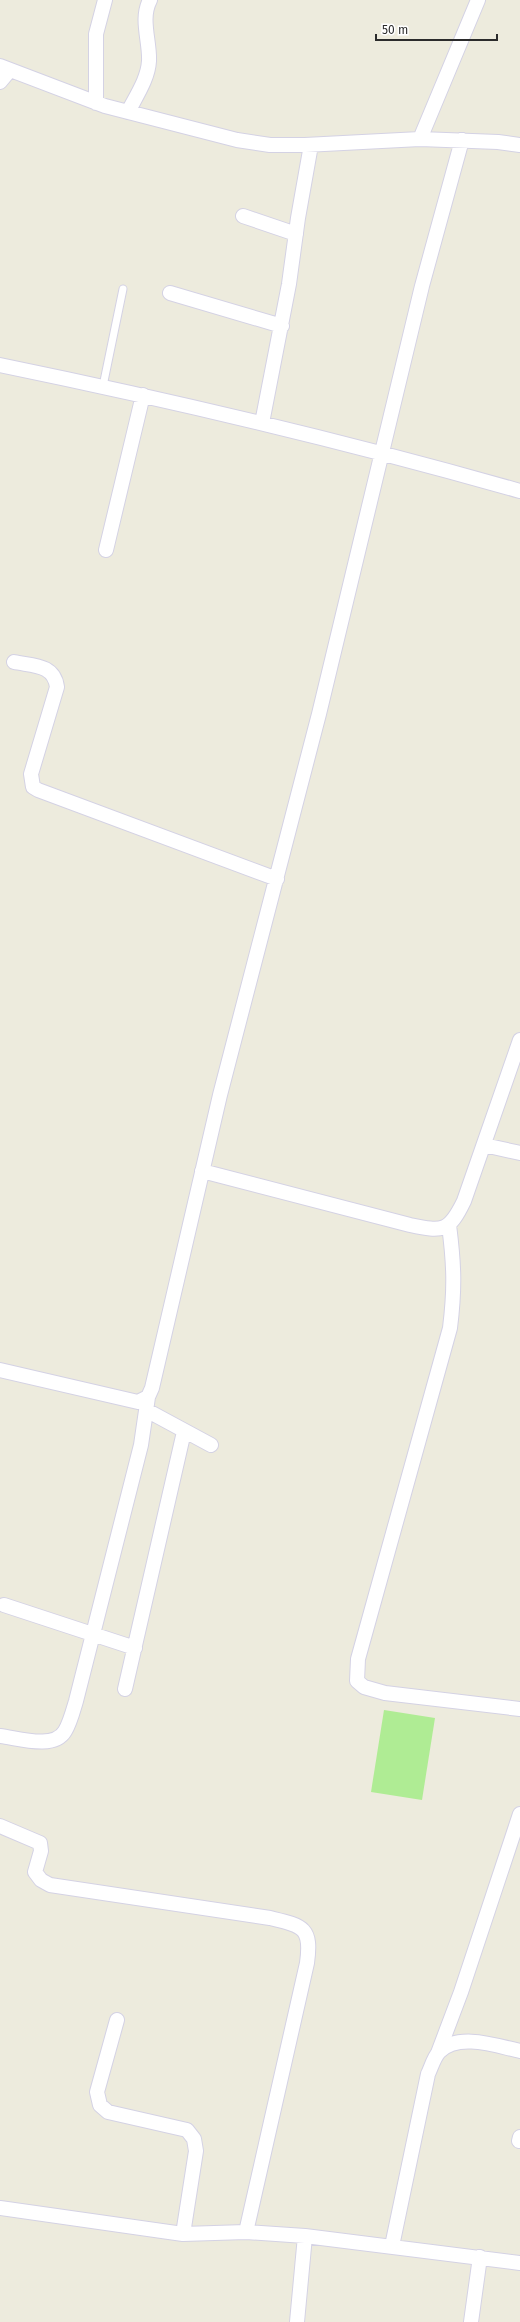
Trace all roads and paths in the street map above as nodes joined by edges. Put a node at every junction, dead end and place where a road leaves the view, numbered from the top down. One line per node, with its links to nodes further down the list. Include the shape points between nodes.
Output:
1 (105, 0): 6 (street, via 96,34)
2 (150, 0): 7 (street, via 145,20 149,54 147,72)
3 (478, 0): 8 (street)
4 (5, 68): 5 (street); 6 (street)
5 (0, 82)
6 (96, 103): 7 (street)
7 (128, 112): 10 (street, via 237,140 270,145)
8 (420, 139): 9 (street); 10 (street)
9 (462, 140): 11 (street); 21 (street, via 422,286)
10 (311, 145): 13 (street)
11 (520, 145)
12 (243, 216): 13 (street)
13 (296, 234): 16 (street)
14 (123, 289): 18 (lane)
15 (170, 293): 16 (street)
16 (282, 326): 20 (street)
17 (0, 365): 18 (street)
18 (103, 386): 19 (street)
19 (143, 396): 20 (street); 23 (street)
20 (262, 423): 21 (street)
21 (382, 452): 22 (street); 25 (street)
22 (520, 491)
23 (106, 550)
24 (14, 662): 25 (street, via 52,672 56,678 57,687 31,774 32,786)
25 (277, 879): 29 (street)
26 (520, 1040): 27 (street)
27 (484, 1145): 28 (street); 30 (street, via 464,1201 456,1218)
28 (520, 1153)
29 (202, 1171): 30 (street, via 416,1226 430,1229); 32 (street)
30 (449, 1225): 40 (street, via 455,1268 450,1328 358,1659 357,1682 364,1687 385,1693)
31 (0, 1370): 32 (street, via 138,1402)
32 (148, 1397): 33 (street)
33 (148, 1411): 35 (street); 37 (street)
34 (183, 1436): 38 (street)
35 (211, 1445)
36 (4, 1605): 37 (street)
37 (93, 1634): 38 (street); 41 (street, via 76,1702 66,1731 60,1738 50,1742)
38 (135, 1648): 39 (street)
39 (126, 1689)
40 (520, 1709)
41 (0, 1736)
42 (520, 1814): 46 (street)
43 (0, 1826): 48 (street, via 40,1843 41,1851 36,1872 41,1880 50,1885 270,1918 296,1924 305,1932 310,1943 307,1963)
44 (117, 2020): 49 (street, via 97,2092 100,2105 108,2112 188,2130 194,2139 196,2151)
45 (520, 2051): 46 (street, via 463,2042 448,2045)
46 (438, 2053): 51 (street, via 428,2074)
47 (0, 2208): 49 (street)
48 (246, 2232): 49 (street); 50 (street)
49 (183, 2234)
50 (304, 2236): 51 (street); 54 (street)
51 (392, 2246): 52 (street)
52 (480, 2257): 53 (street); 55 (street)
53 (520, 2263)
54 (298, 2322)
55 (471, 2322)

